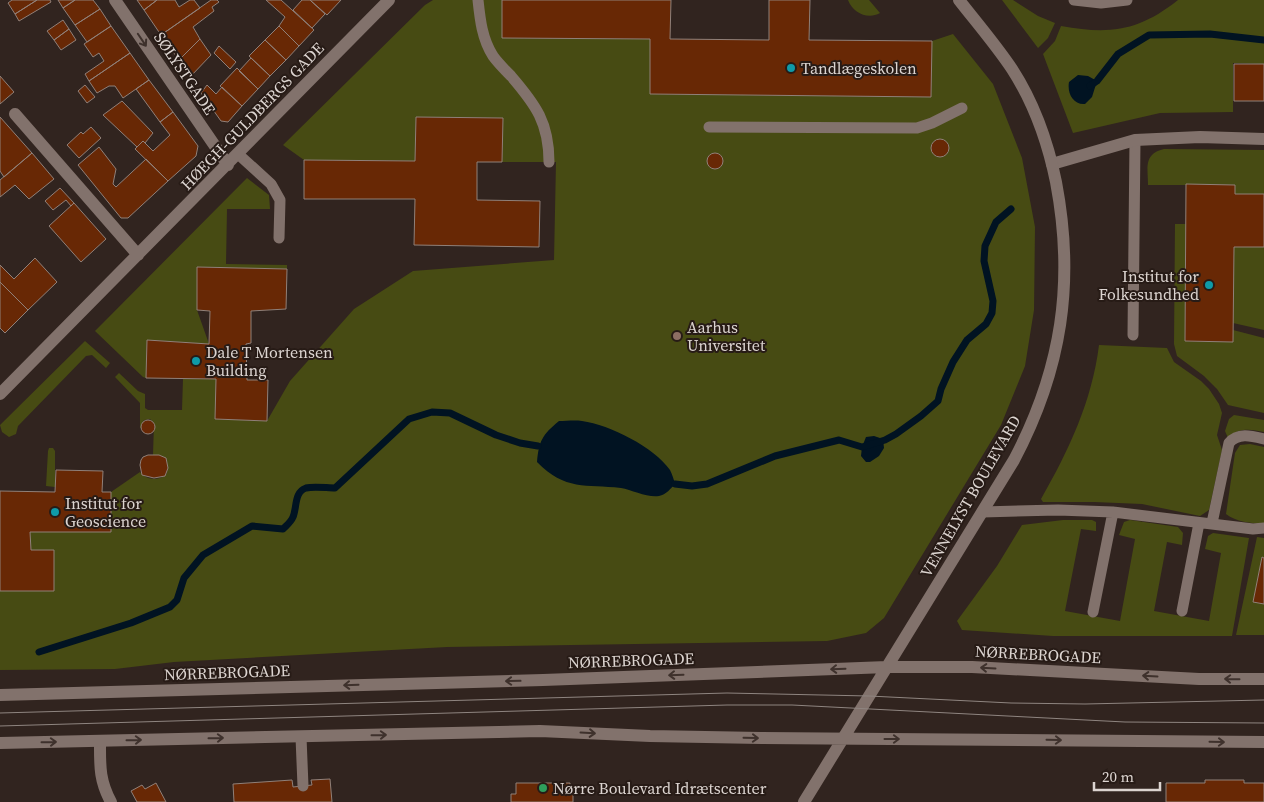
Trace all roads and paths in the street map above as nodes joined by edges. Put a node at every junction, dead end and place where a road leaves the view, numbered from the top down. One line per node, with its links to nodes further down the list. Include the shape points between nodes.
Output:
1 (115, 0): 15 (main road, SØLYSTGADE, one-way to 15)
2 (389, 0): 12 (main road, HØEGH-GULDBERGS GADE)
3 (478, 0): 13 (lane, via 484,36 493,56 540,114 549,146)
4 (959, 0): 14 (main road, VENNELYST BOULEVARD, via 1012,70 1032,107)
5 (1074, 0): 6 (lane, via 1100,3)
6 (1127, 0)
7 (962, 108): 9 (lane, via 917,128)
8 (15, 114): 17 (main road)
9 (709, 127)
10 (1264, 139): 11 (main road)
11 (1135, 140): 14 (main road); 18 (lane)
12 (238, 154): 15 (main road, HØEGH-GULDBERGS GADE); 16 (lane, via 271,184 280,200)
13 (549, 162)
14 (1052, 164): 21 (main road, VENNELYST BOULEVARD, via 1062,216 1065,270 1057,346 1045,390 1027,435)
15 (228, 165): 17 (main road, HØEGH-GULDBERGS GADE)
16 (279, 238)
17 (138, 255): 19 (main road, HØEGH-GULDBERGS GADE)
18 (1134, 335)
19 (0, 394)
20 (1264, 439): 24 (lane, via 1242,436 1229,443)
21 (982, 512): 22 (lane); 28 (main road, VENNELYST BOULEVARD)
22 (1112, 512): 23 (lane); 26 (lane)
23 (1200, 523): 24 (lane); 27 (lane)
24 (1212, 523): 25 (lane)
25 (1264, 528)
26 (1093, 612)
27 (1182, 612)
28 (887, 667): 29 (main road, NØRREBROGADE, one-way to 28, via 1199,679 972,667); 30 (main road, NØRREBROGADE, one-way to 30); 32 (main road, VENNELYST BOULEVARD)
29 (1264, 679)
30 (0, 695)
31 (301, 736): 32 (main road, one-way to 32, via 540,731); 33 (main road, one-way to 31); 36 (lane)
32 (843, 740): 34 (main road, one-way to 34); 38 (main road, VENNELYST BOULEVARD)
33 (100, 741): 35 (main road, one-way to 33); 37 (main road, via 100,776)
34 (1264, 742)
35 (0, 743)
36 (303, 786)
37 (110, 802)
38 (804, 802)

